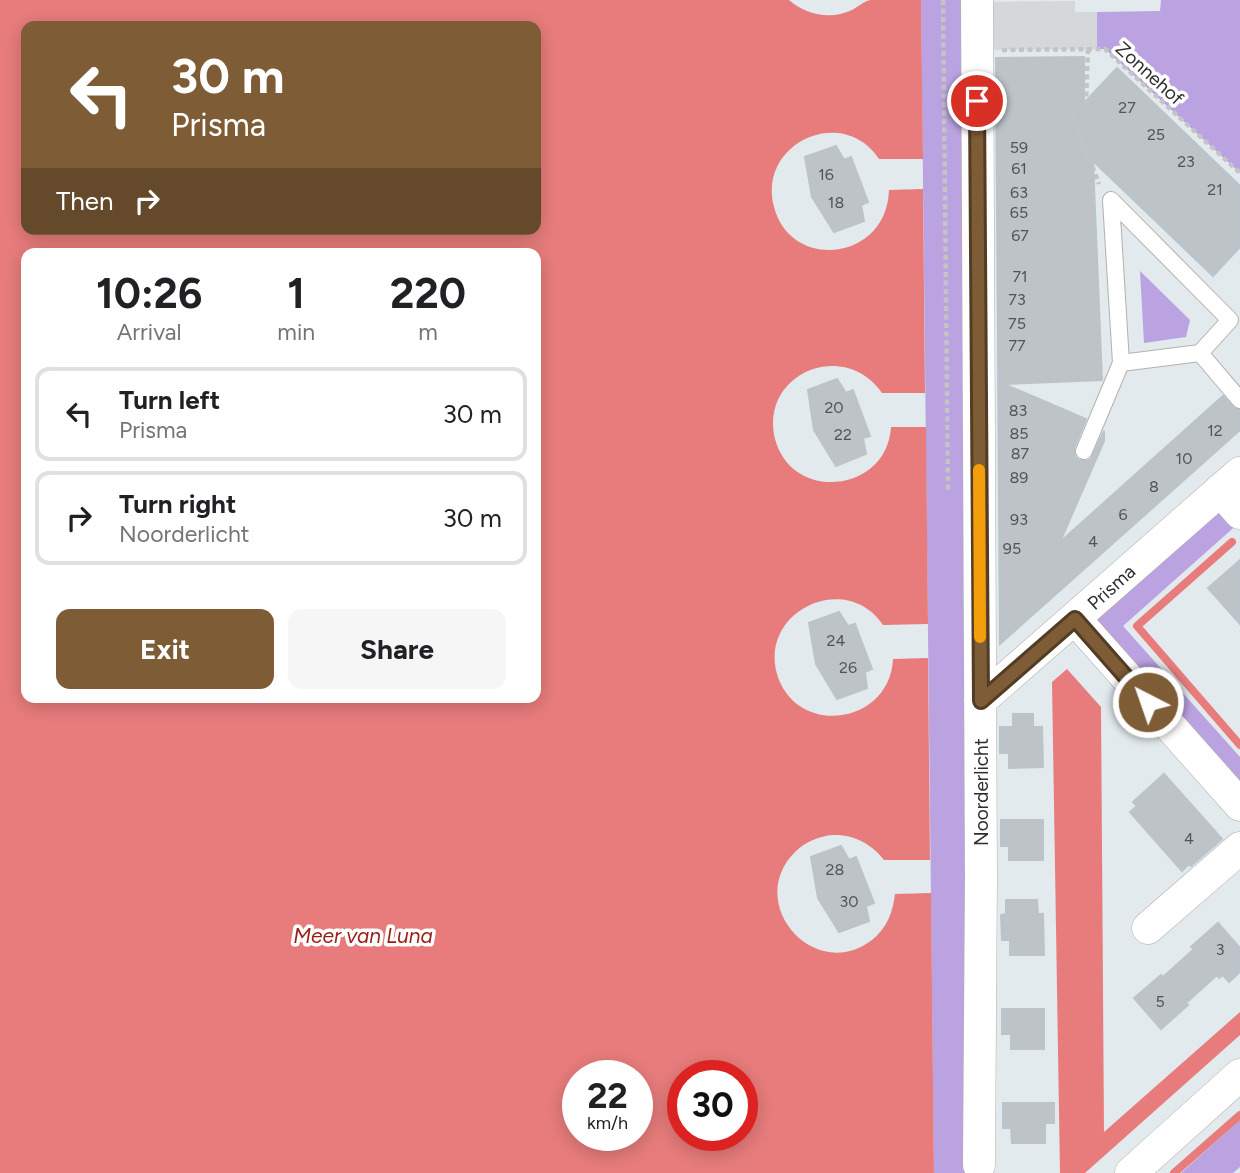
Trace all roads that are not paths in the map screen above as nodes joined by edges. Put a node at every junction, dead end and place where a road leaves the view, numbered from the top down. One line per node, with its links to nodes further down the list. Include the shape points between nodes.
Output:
1 (976, 0): 9 (street, Noorderlicht)
2 (1235, 314): 3 (lane); 4 (lane, via 1111,200)
3 (1200, 353): 4 (lane); 5 (lane)
4 (1121, 363): 6 (lane)
5 (1240, 400)
6 (1084, 451)
7 (1233, 492): 8 (street, Prisma)
8 (1075, 619): 9 (street, Prisma); 10 (street)
9 (981, 701): 14 (street, Noorderlicht)
10 (1240, 805)
11 (1240, 848): 12 (street)
12 (1148, 928)
13 (1240, 1075): 15 (street)
14 (979, 1165)
15 (1130, 1173)

